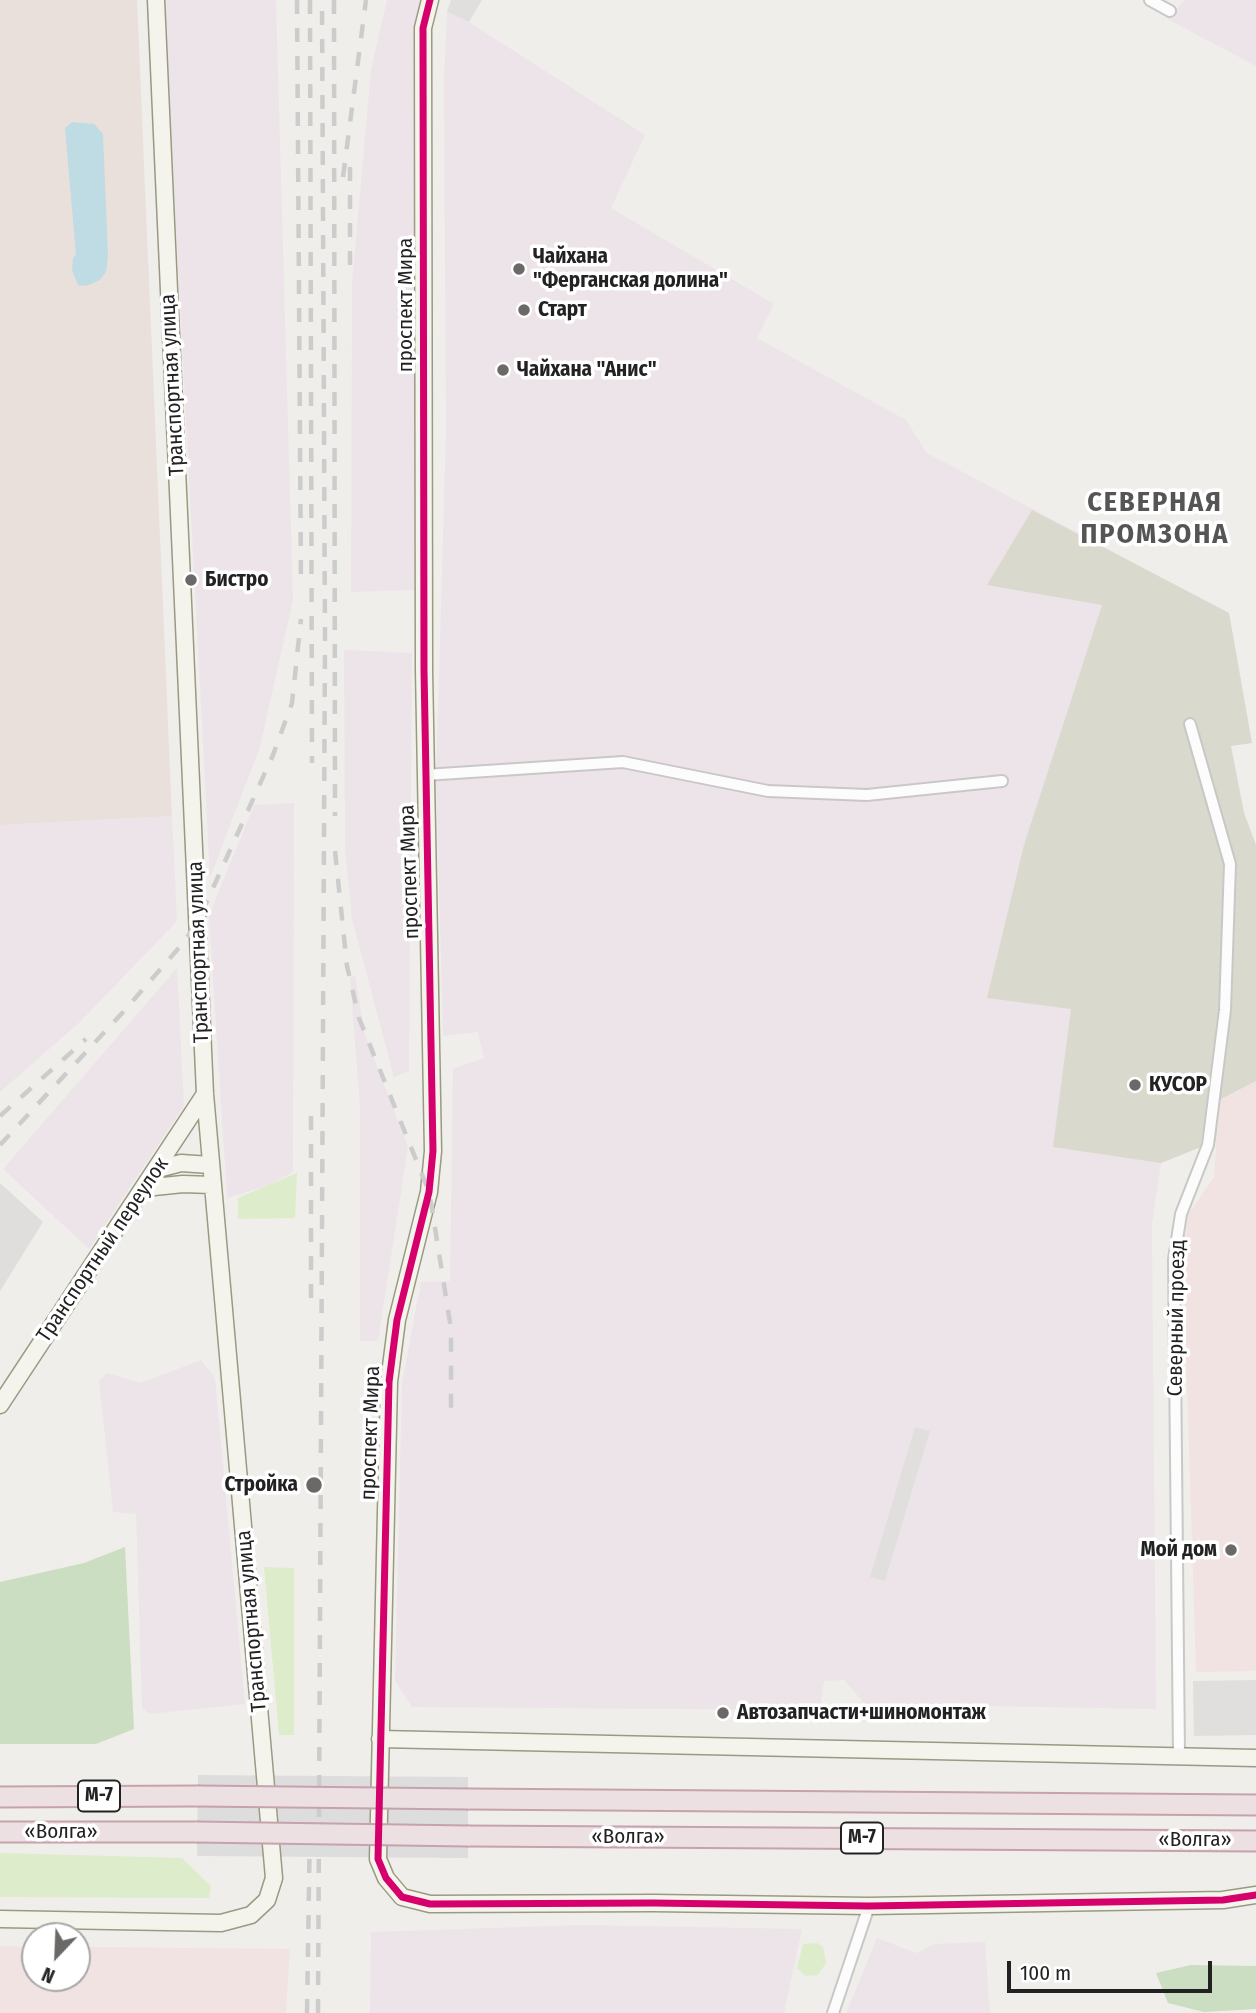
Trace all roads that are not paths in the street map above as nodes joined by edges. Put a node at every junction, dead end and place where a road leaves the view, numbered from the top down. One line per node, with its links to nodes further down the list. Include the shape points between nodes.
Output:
1 (156, 0): 8 (street, Транспортная улица)
2 (430, 0): 6 (street, проспект Мира, via 423,28)
3 (1150, 0): 4 (street)
4 (1170, 12)
5 (1190, 724): 15 (street, Северный проезд, via 1230,864 1225,1010 1208,1145 1181,1214 1174,1259)
6 (425, 775): 7 (street, via 623,762 768,791 867,795); 14 (street, проспект Мира, via 433,1152 429,1192 391,1352)
7 (1002, 781)
8 (205, 1094): 9 (street, Транспортная улица); 10 (street, Транспортный переулок)
9 (210, 1165): 10 (street, via 181,1163); 11 (street, Транспортная улица)
10 (158, 1169): 12 (street, Транспортный переулок)
11 (211, 1185): 12 (street, via 183,1184); 23 (street, Транспортная улица, via 274,1878 267,1900 251,1915 221,1923)
12 (141, 1192): 13 (street, Транспортный переулок)
13 (0, 1405)
14 (380, 1740): 15 (street); 22 (street, проспект Мира, via 379,1859 392,1889 411,1900 430,1904)
15 (1179, 1755): 16 (street)
16 (1256, 1758)
17 (0, 1797): 18 (highway, «Волга» / М-7, bridge)
18 (1256, 1805)
19 (0, 1832): 20 (highway, «Волга» / М-7, bridge)
20 (1256, 1840)
21 (1256, 1895): 22 (street, проспект Мира, via 1223,1900)
22 (869, 1906): 24 (street)
23 (0, 1919)
24 (833, 2013)

